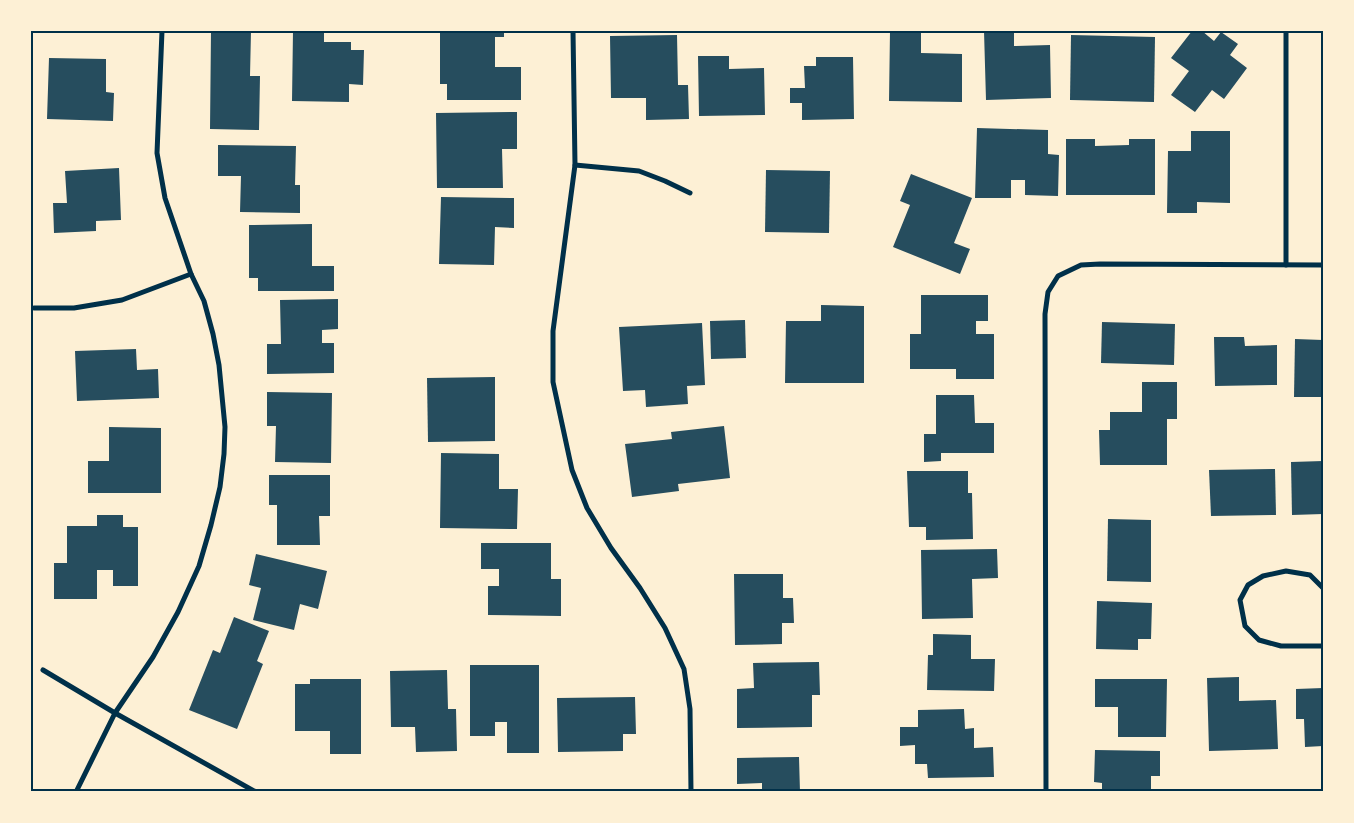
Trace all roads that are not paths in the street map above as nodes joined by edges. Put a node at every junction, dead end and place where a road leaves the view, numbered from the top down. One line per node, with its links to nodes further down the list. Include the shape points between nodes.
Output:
1 (162, 31): 8 (street, via 158,153 165,198)
2 (573, 31): 4 (street)
3 (1286, 31): 6 (street)
4 (575, 165): 5 (street, via 639,170); 16 (street, via 553,331 553,382 572,470 587,508 665,628 684,668 690,709)
5 (690, 193)
6 (1286, 265): 7 (street); 17 (street, via 1081,265 1058,276 1048,292 1045,314)
7 (1323, 265)
8 (191, 274): 9 (street, via 122,300 74,308); 13 (street, via 204,301 219,365 225,427 220,487 199,566 178,612)
9 (34, 308)
10 (1323, 588): 11 (street, via 1310,575 1286,572 1263,576 1248,585 1240,600 1245,626 1259,640 1281,646)
11 (1323, 646)
12 (43, 670): 13 (street)
13 (115, 713): 14 (street); 15 (street)
14 (76, 792)
15 (256, 792)
16 (691, 792)
17 (1046, 792)

